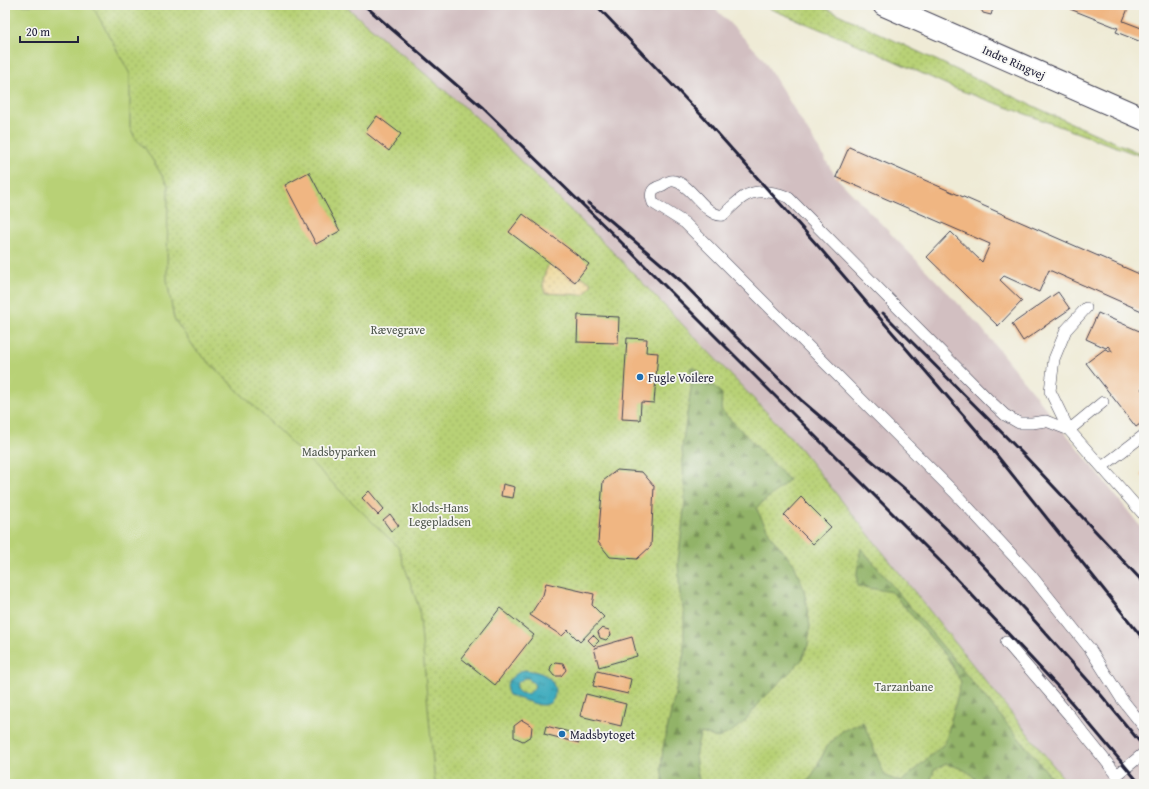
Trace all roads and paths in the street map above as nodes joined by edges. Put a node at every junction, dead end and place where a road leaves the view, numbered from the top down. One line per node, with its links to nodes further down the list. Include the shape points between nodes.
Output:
1 (884, 5): 2 (street, Indre Ringvej)
2 (1144, 119)
3 (1086, 308): 5 (lane, via 1066,330 1054,359 1050,391)
4 (1103, 402): 5 (lane)
5 (1069, 430): 7 (lane); 10 (lane, via 1046,421 1019,423 1005,415 789,198 782,194 754,192 743,197 719,216 676,180 655,188 652,192 653,203 685,223 992,532 1085,642 1121,698)
6 (1144, 435): 7 (lane)
7 (1102, 467): 8 (lane)
8 (1144, 515)
9 (1006, 642): 11 (lane, via 1117,775)
10 (1144, 727)
11 (1144, 753)

